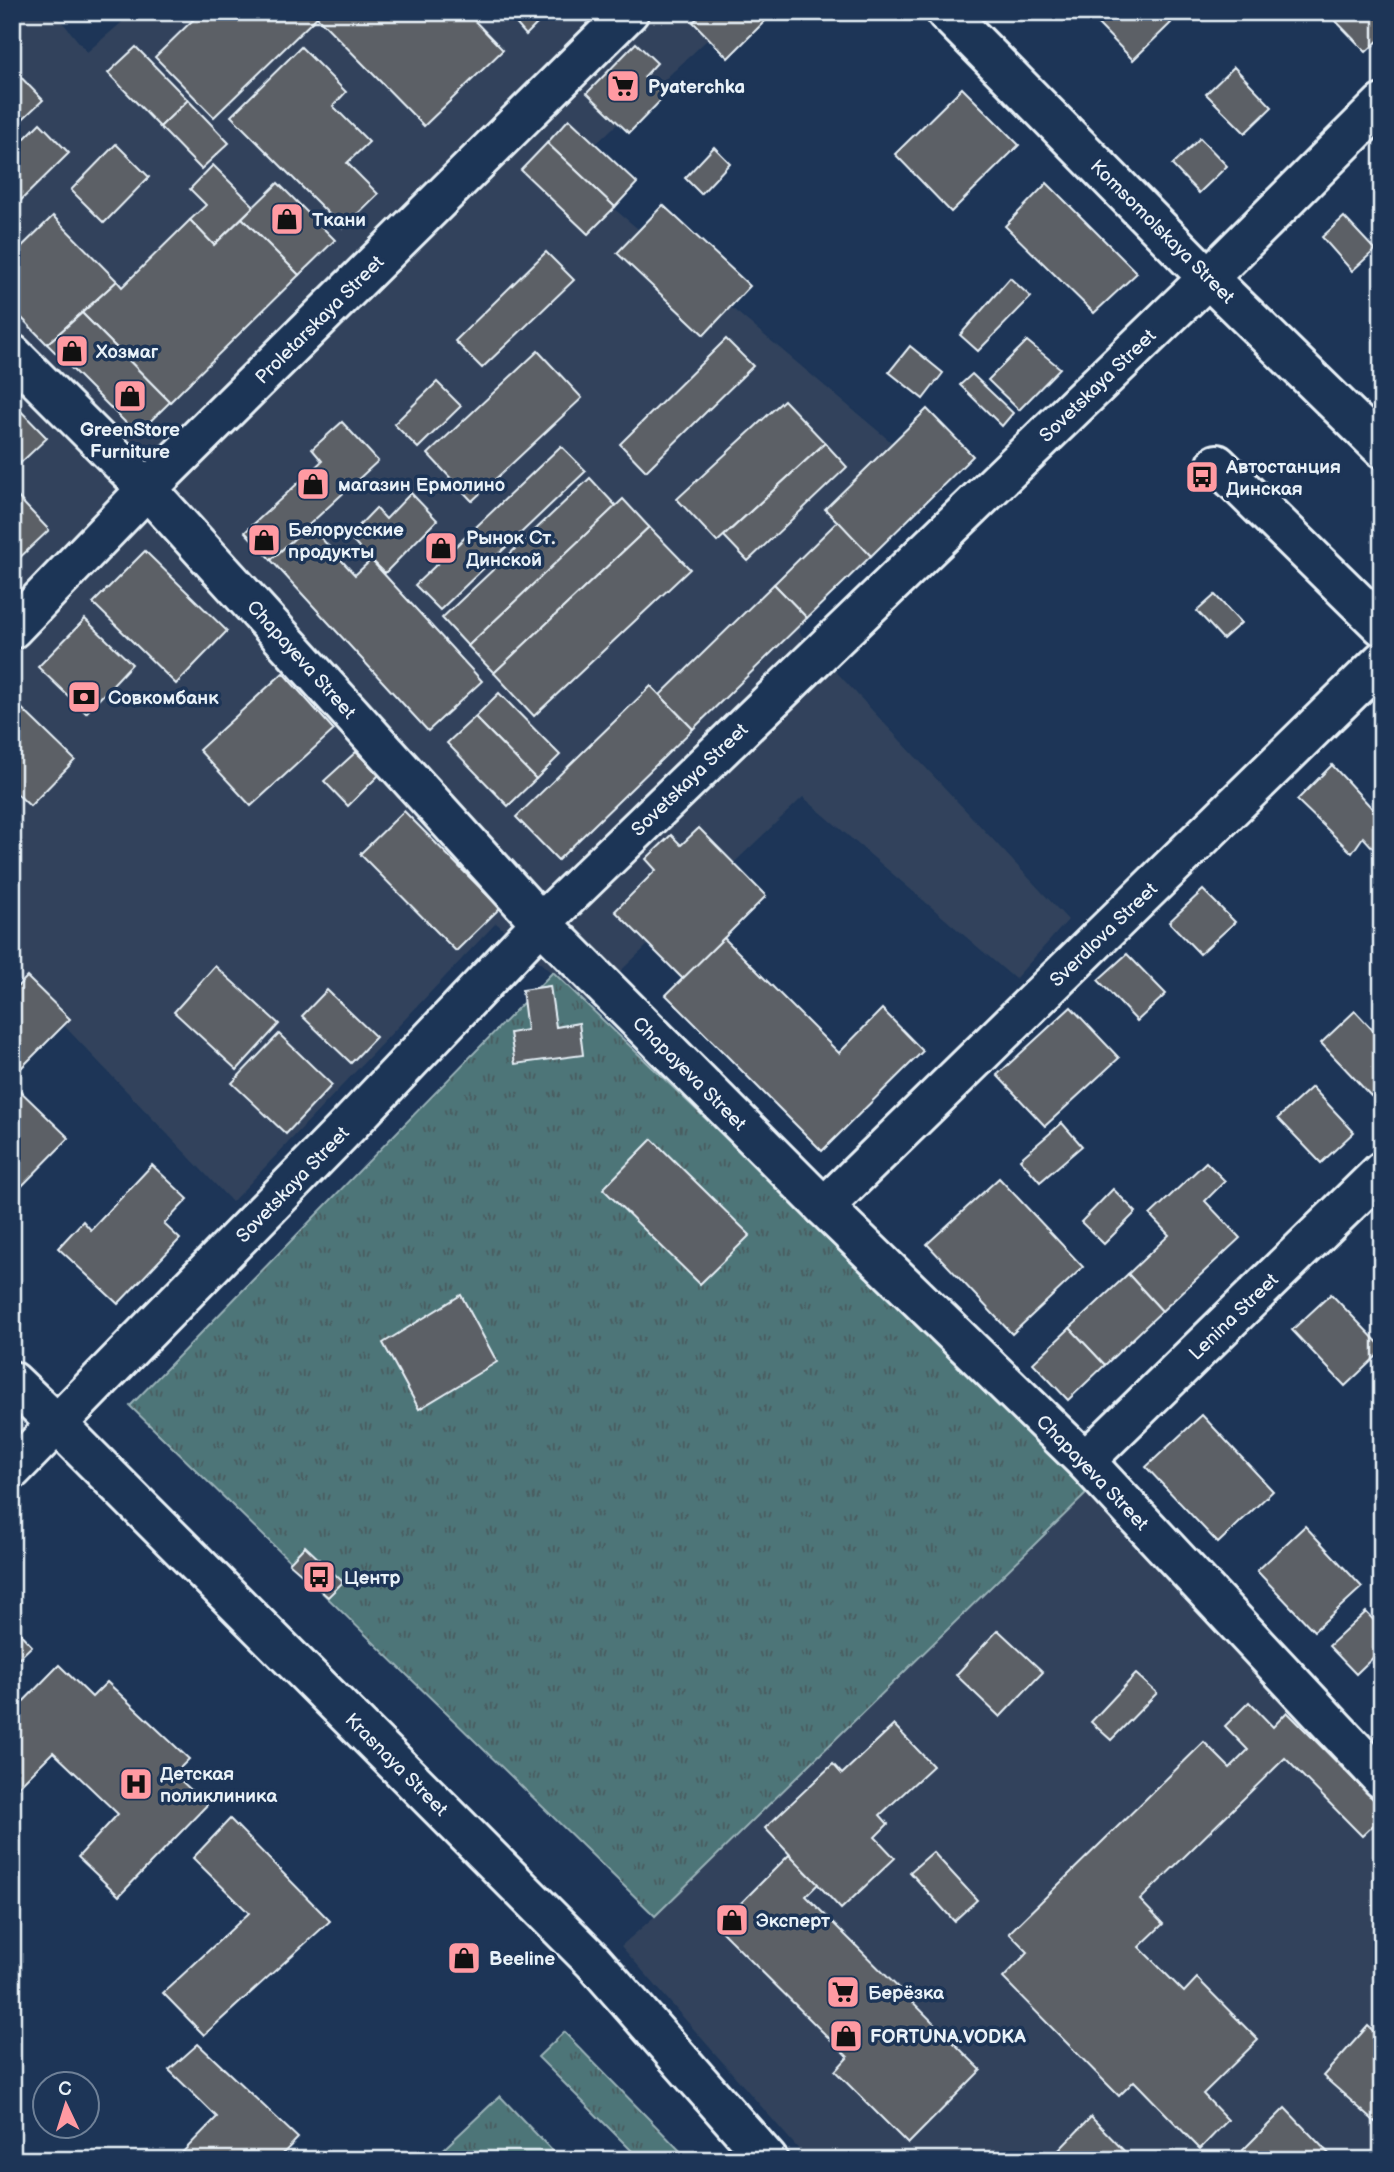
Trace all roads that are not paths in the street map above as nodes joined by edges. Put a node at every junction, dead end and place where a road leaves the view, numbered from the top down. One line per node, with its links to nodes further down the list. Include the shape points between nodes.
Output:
1 (629, 12): 8 (street, Proletarskaya Street)
2 (946, 12): 4 (street, Komsomolskaya Street)
3 (1382, 104): 4 (street, Sovetskaya Street)
4 (1208, 278): 6 (street, Komsomolskaya Street); 12 (street, Sovetskaya Street)
5 (12, 354): 8 (street, Chapayeva Street)
6 (1382, 448)
7 (1217, 464): 9 (street)
8 (147, 489): 10 (street, Proletarskaya Street); 12 (street, Chapayeva Street)
9 (1382, 626)
10 (12, 629)
11 (1382, 661): 14 (street, Sverdlova Street)
12 (541, 923): 14 (street, Chapayeva Street); 16 (street, Sovetskaya Street)
13 (1382, 1171): 17 (street, Lenina Street)
14 (824, 1207): 17 (street, Chapayeva Street)
15 (12, 1381): 16 (street, Krasnaya Street)
16 (58, 1425): 18 (street, Sovetskaya Street); 20 (street, Krasnaya Street, via 593,1961)
17 (1085, 1461): 19 (street, Chapayeva Street)
18 (12, 1470)
19 (1382, 1779)
20 (768, 2160)

